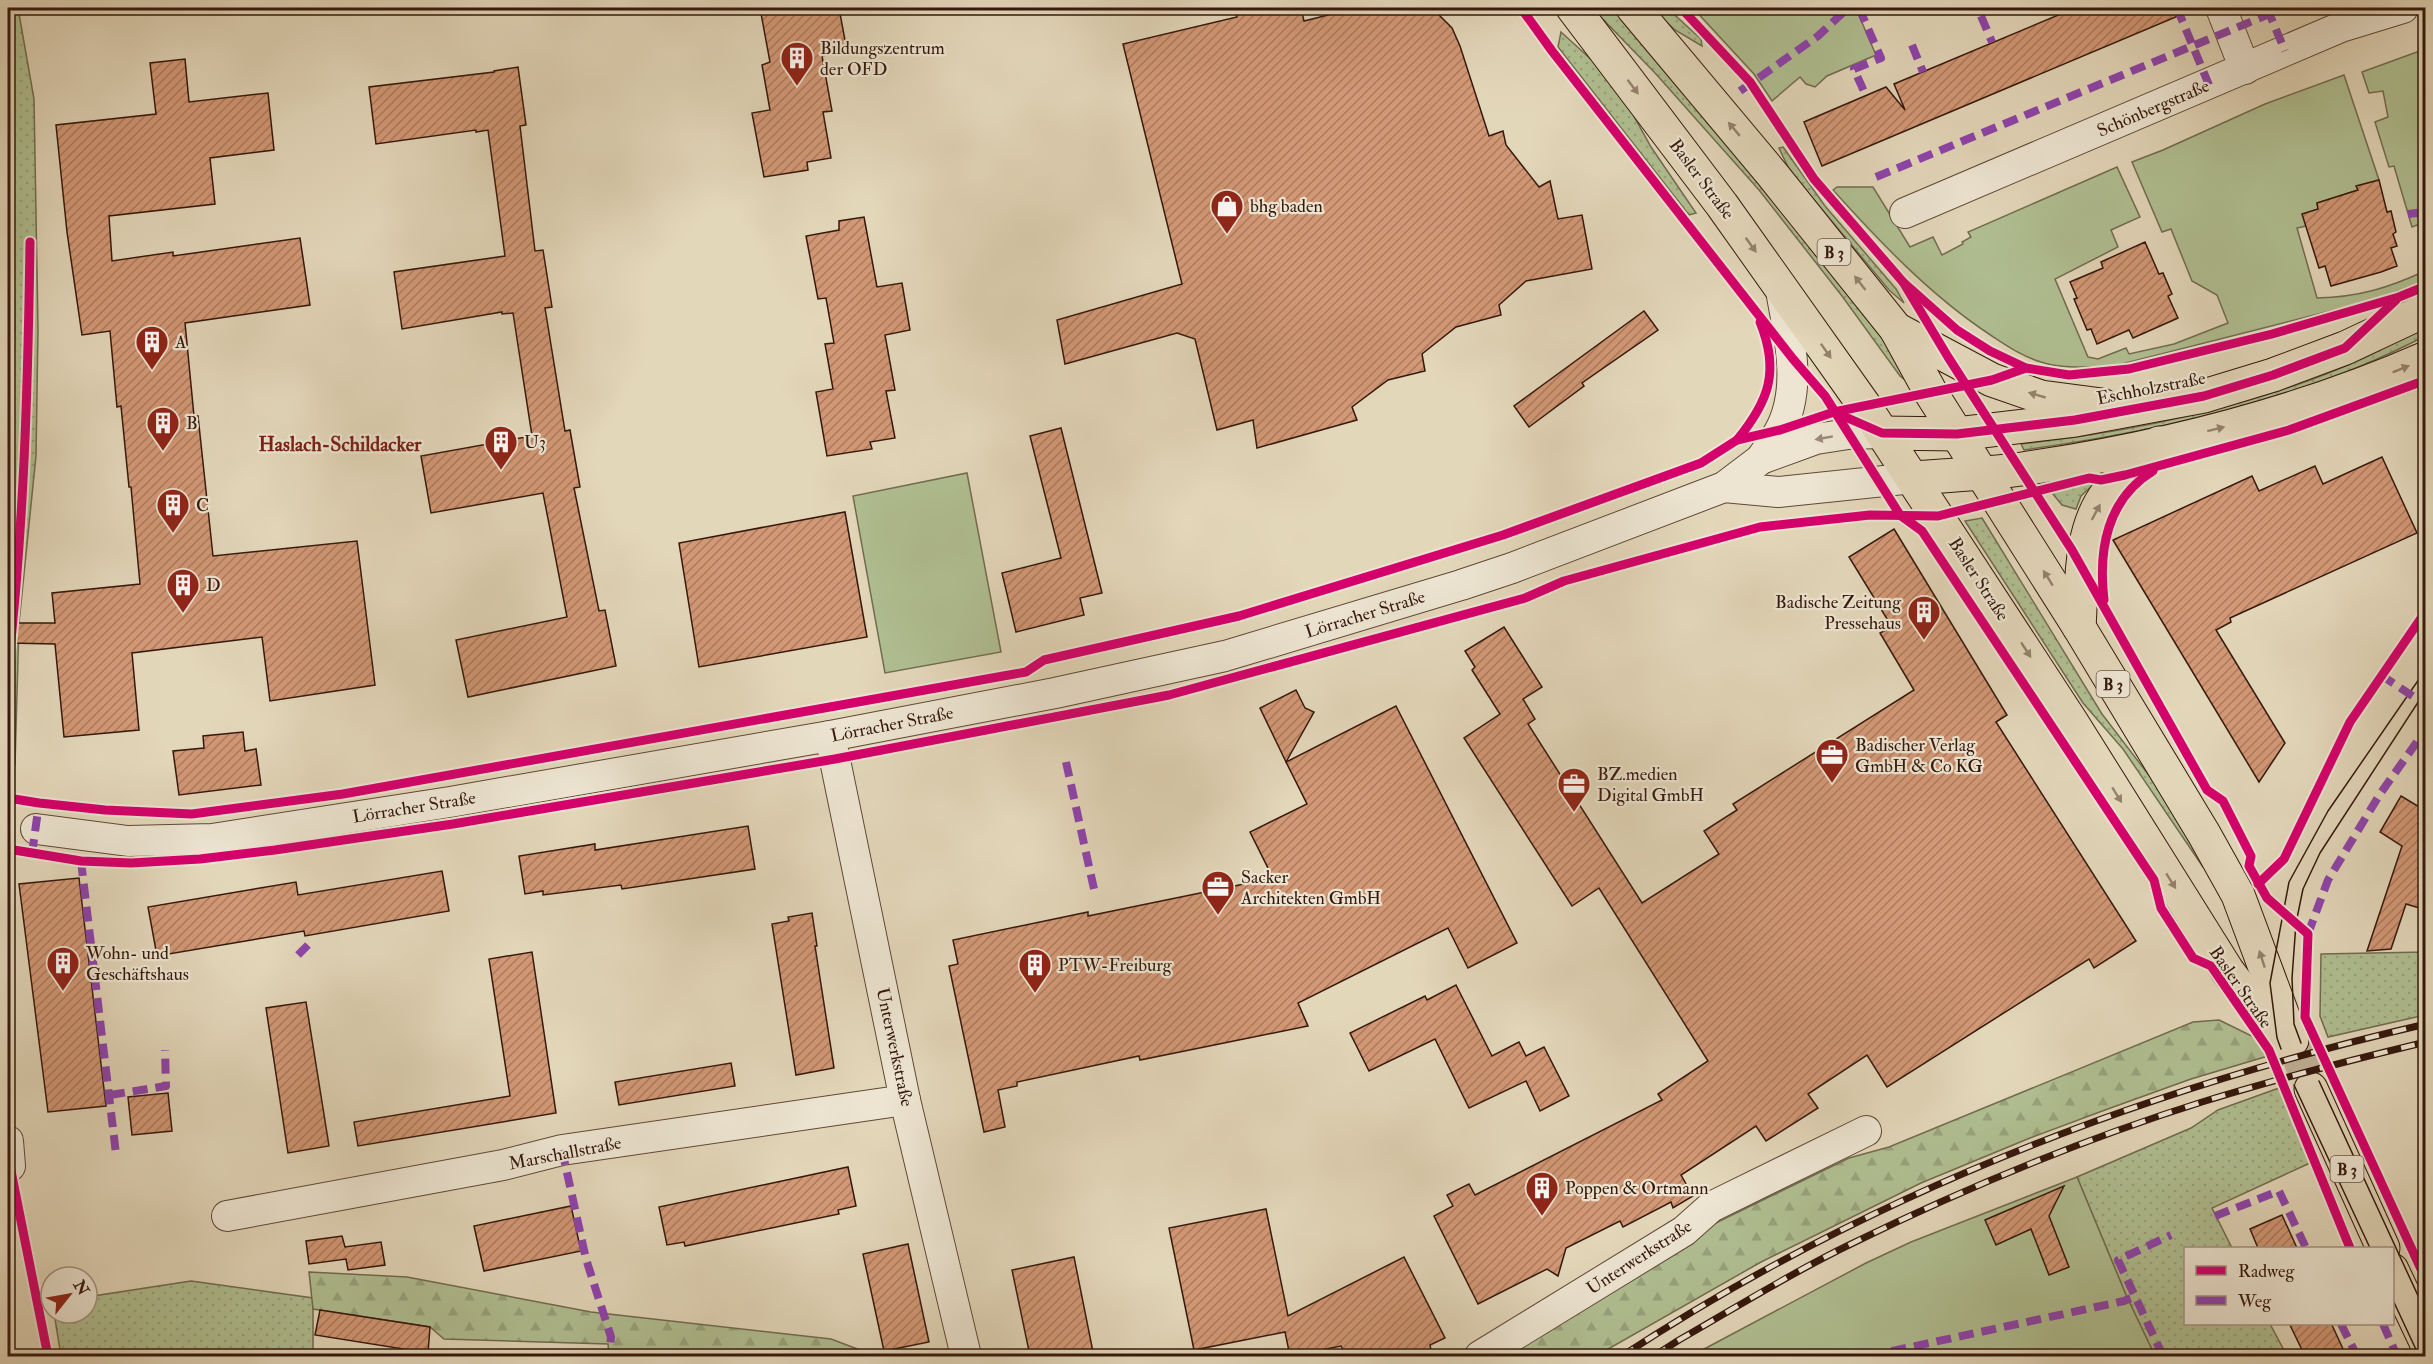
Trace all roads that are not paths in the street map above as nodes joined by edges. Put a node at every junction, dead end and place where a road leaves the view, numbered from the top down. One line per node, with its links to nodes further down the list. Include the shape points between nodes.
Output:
1 (1573, 8): 7 (main road, Basler Straße / B 3, one-way to 7)
2 (1633, 8): 9 (main road, Basler Straße / B 3, one-way to 2)
3 (2221, 8): 5 (street)
4 (2403, 8): 5 (street, Schönbergstraße, via 2341,27)
5 (2245, 69): 6 (street, Schönbergstraße)
6 (1905, 213)
7 (1780, 285): 12 (main road, Basler Straße / B 3, one-way to 12); 15 (street, via 1792,358 1790,402 1780,430)
8 (2426, 310): 11 (main road, Eschholzstraße, via 2345,348 2273,375 2204,396)
9 (1896, 329): 11 (main road, one-way to 9, via 2041,397 1992,380); 13 (main road, Basler Straße / B 3)
10 (2426, 358): 14 (main road, one-way to 10, via 2272,414)
11 (2136, 410): 13 (main road, Eschholzstraße)
12 (1882, 433): 13 (main road, Lörracher Straße); 15 (street, Lörracher Straße, one-way to 15, via 1816,439); 17 (main road, Basler Straße / B 3)
13 (1957, 434): 16 (main road, Basler Straße / B 3)
14 (2159, 443): 16 (main road, via 2021,469); 19 (main road, one-way to 14, via 2092,519 2107,493)
15 (1761, 459): 18 (street, Lörracher Straße)
16 (1981, 472): 17 (main road); 19 (main road, Basler Straße / B 3, one-way to 16)
17 (1913, 478): 18 (street, Lörracher Straße, via 1778,492); 19 (main road, Basler Straße / B 3, one-way to 19, via 2228,970 2288,1043 2238,895)
18 (1724, 487): 20 (street, Lörracher Straße, via 1512,568 1225,656)
19 (2079, 627)
20 (830, 736): 21 (street, Lörracher Straße, via 212,839 128,841); 23 (street, Unterwerkstraße)
21 (36, 829)
22 (2311, 1089): 26 (main road, B 3)
23 (905, 1100): 25 (street, Marschallstraße, via 562,1150 503,1165); 29 (street, Unterwerkstraße)
24 (1866, 1131): 30 (street, Unterwerkstraße, via 1711,1207 1684,1231)
25 (227, 1216)
26 (2383, 1247)
27 (2394, 1274): 28 (main road)
28 (2426, 1342)
29 (966, 1356)
30 (1480, 1356)

